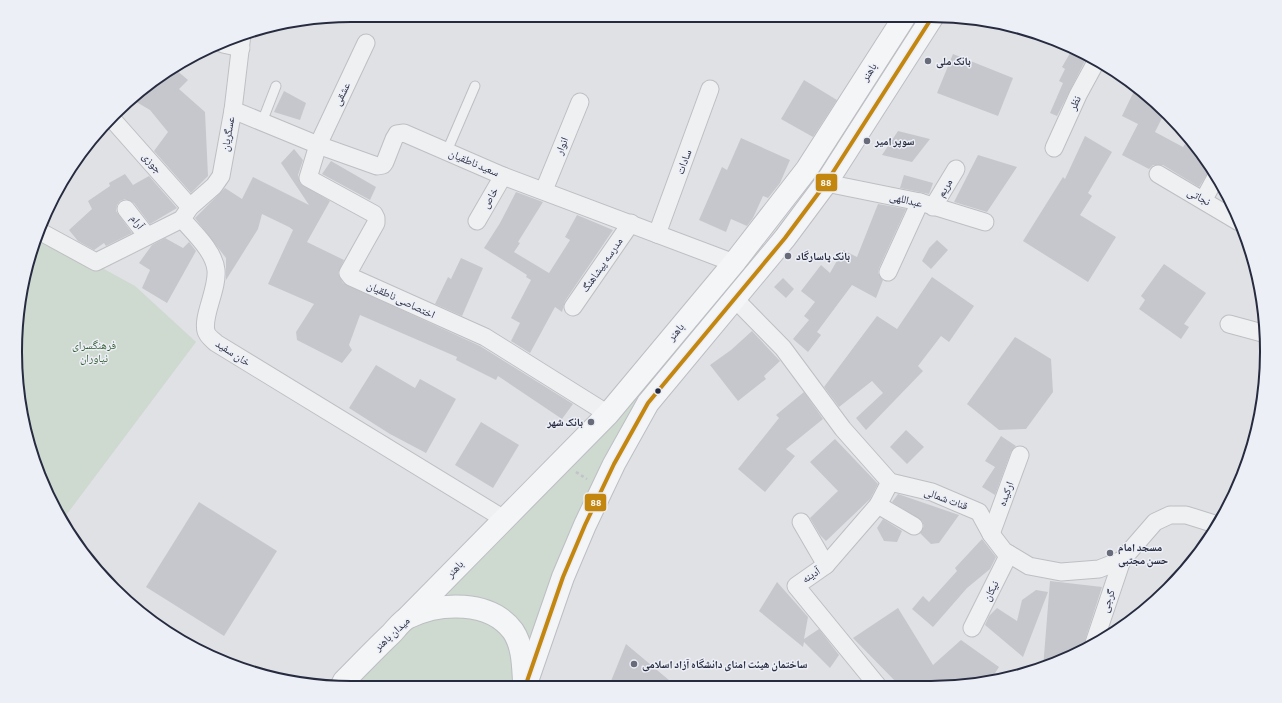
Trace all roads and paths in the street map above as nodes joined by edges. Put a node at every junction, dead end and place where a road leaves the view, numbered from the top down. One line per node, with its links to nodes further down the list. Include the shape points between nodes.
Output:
1 (901, 22): 33 (main road, باهنر, via 807,169)
2 (929, 22): 20 (main road)
3 (242, 41): 10 (street, عسگریان)
4 (366, 43): 13 (street, عشقی)
5 (1095, 66): 14 (street, نظر, via 1078,95)
6 (276, 86): 11 (lane)
7 (475, 86): 15 (lane)
8 (710, 89): 31 (street, سادات)
9 (580, 102): 21 (street, انوار)
10 (233, 110): 11 (street, سعید ناطقیان); 25 (street, عسگریان, via 221,176)
11 (262, 122): 13 (street, سعید ناطقیان)
12 (115, 123): 25 (street, جوزی)
13 (318, 145): 15 (street, سعید ناطقیان, via 377,166 385,162 397,134 404,133); 39 (street, اختصاصی ناطقیان, via 308,178 374,214 376,218 376,223 349,269 351,277 485,337)
14 (1054, 148)
15 (447, 152): 18 (street, سعید ناطقیان)
16 (956, 169): 23 (street, مریم)
17 (1158, 174): 22 (street, نجاتی)
18 (503, 176): 21 (street, سعید ناطقیان); 27 (street, خاص)
19 (1213, 182): 22 (street)
20 (826, 184): 23 (street, عبداللهی); 35 (main road)
21 (544, 190): 29 (street, سعید ناطقیان)
22 (1204, 199): 26 (street, نجاتی)
23 (926, 205): 28 (street, عبداللهی); 34 (street, مریم)
24 (126, 209): 32 (street, آرام)
25 (186, 213): 32 (street); 45 (street, خان سفید, via 213,259 216,271 206,333 216,343)
26 (1231, 216)
27 (477, 221)
28 (985, 222)
29 (631, 223): 31 (street, سعید ناطقیان); 36 (street, مدرسه پیشاهنگ)
30 (44, 234): 32 (street, via 96,262)
31 (657, 234): 33 (street, سعید ناطقیان)
32 (147, 236)
33 (734, 263): 39 (main road, باهنر)
34 (888, 272)
35 (735, 299): 42 (street, via 783,348 843,429); 43 (main road, via 648,403)
36 (573, 308)
37 (1229, 324): 38 (street)
38 (1259, 332)
39 (608, 414): 41 (main road, باهنر)
40 (1020, 455): 49 (street, ارکیده)
41 (560, 462): 43 (path); 45 (main road, باهنر)
42 (890, 482): 44 (street, آدینه); 49 (street, قنات شمالى, via 932,492 979,512)
43 (602, 490): 58 (main road, via 563,577)
44 (878, 505): 48 (street); 52 (street, آدینه)
45 (504, 519): 53 (main road, باهنر)
46 (801, 522): 52 (street)
47 (1212, 523): 51 (street, قنات شمالى, via 1186,515 1170,516 1155,522)
48 (914, 526)
49 (991, 534): 50 (street, قنات شمالى)
50 (1009, 554): 51 (street, قنات شمالى, via 1029,566 1061,572 1099,569); 54 (street, نیکان)
51 (1122, 560): 55 (street, گرجی)
52 (826, 566): 59 (street, آدینه, via 796,586)
53 (408, 617): 56 (main road, میدان باهنر); 57 (main road, میدان باهنر, via 462,606 493,614 513,632 520,646)
54 (972, 628)
55 (1096, 636)
56 (345, 681)
57 (523, 681)
58 (526, 681)
59 (873, 681)

